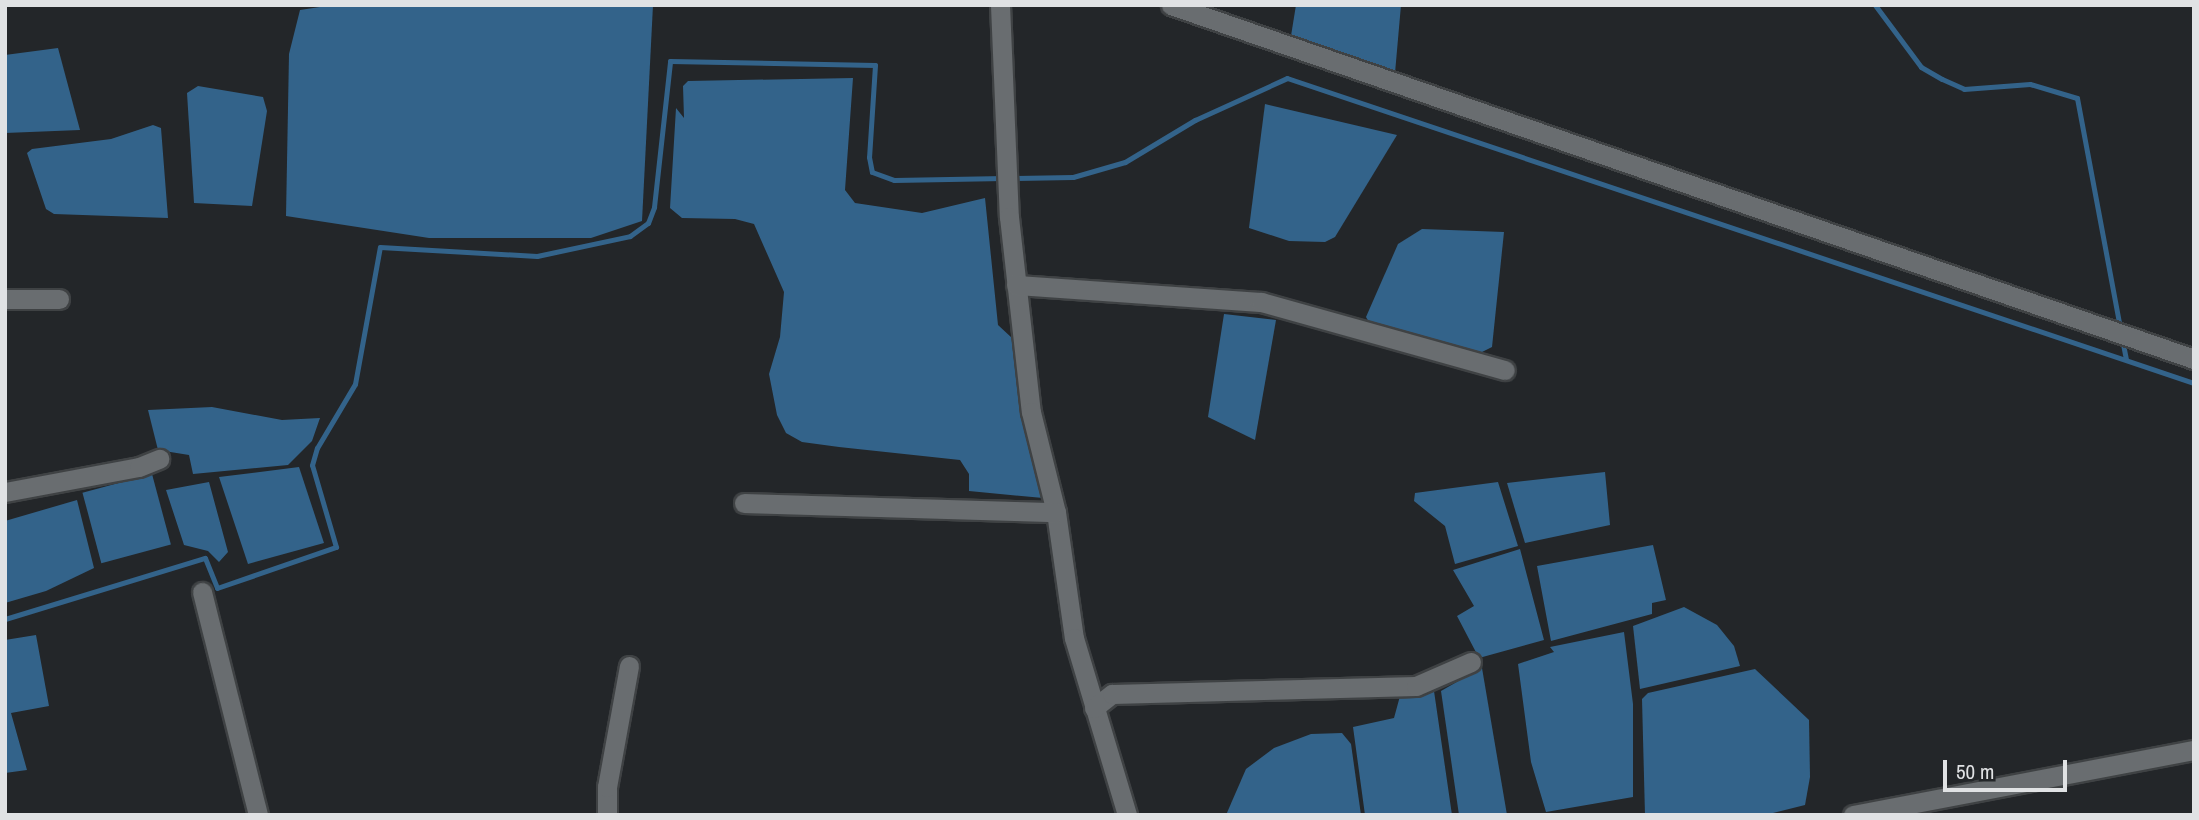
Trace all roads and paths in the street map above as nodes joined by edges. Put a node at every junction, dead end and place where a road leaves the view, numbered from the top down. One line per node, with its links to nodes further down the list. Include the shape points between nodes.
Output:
1 (1000, 5): 3 (street)
2 (1171, 5): 6 (street)
3 (1016, 285): 7 (street, via 1261,302); 11 (street, via 1031,412)
4 (5, 299): 5 (street)
5 (59, 299)
6 (2194, 359)
7 (1505, 370)
8 (159, 459): 9 (street, via 139,467)
9 (5, 492)
10 (744, 503): 11 (street)
11 (1056, 512): 15 (street, via 1074,638)
12 (202, 592): 17 (street)
13 (1471, 662): 15 (street, via 1416,686 1112,694)
14 (629, 666): 18 (street, via 607,787)
15 (1094, 708): 19 (street)
16 (2194, 750): 20 (street)
17 (258, 815)
18 (607, 815)
19 (1127, 815)
20 (1853, 815)

